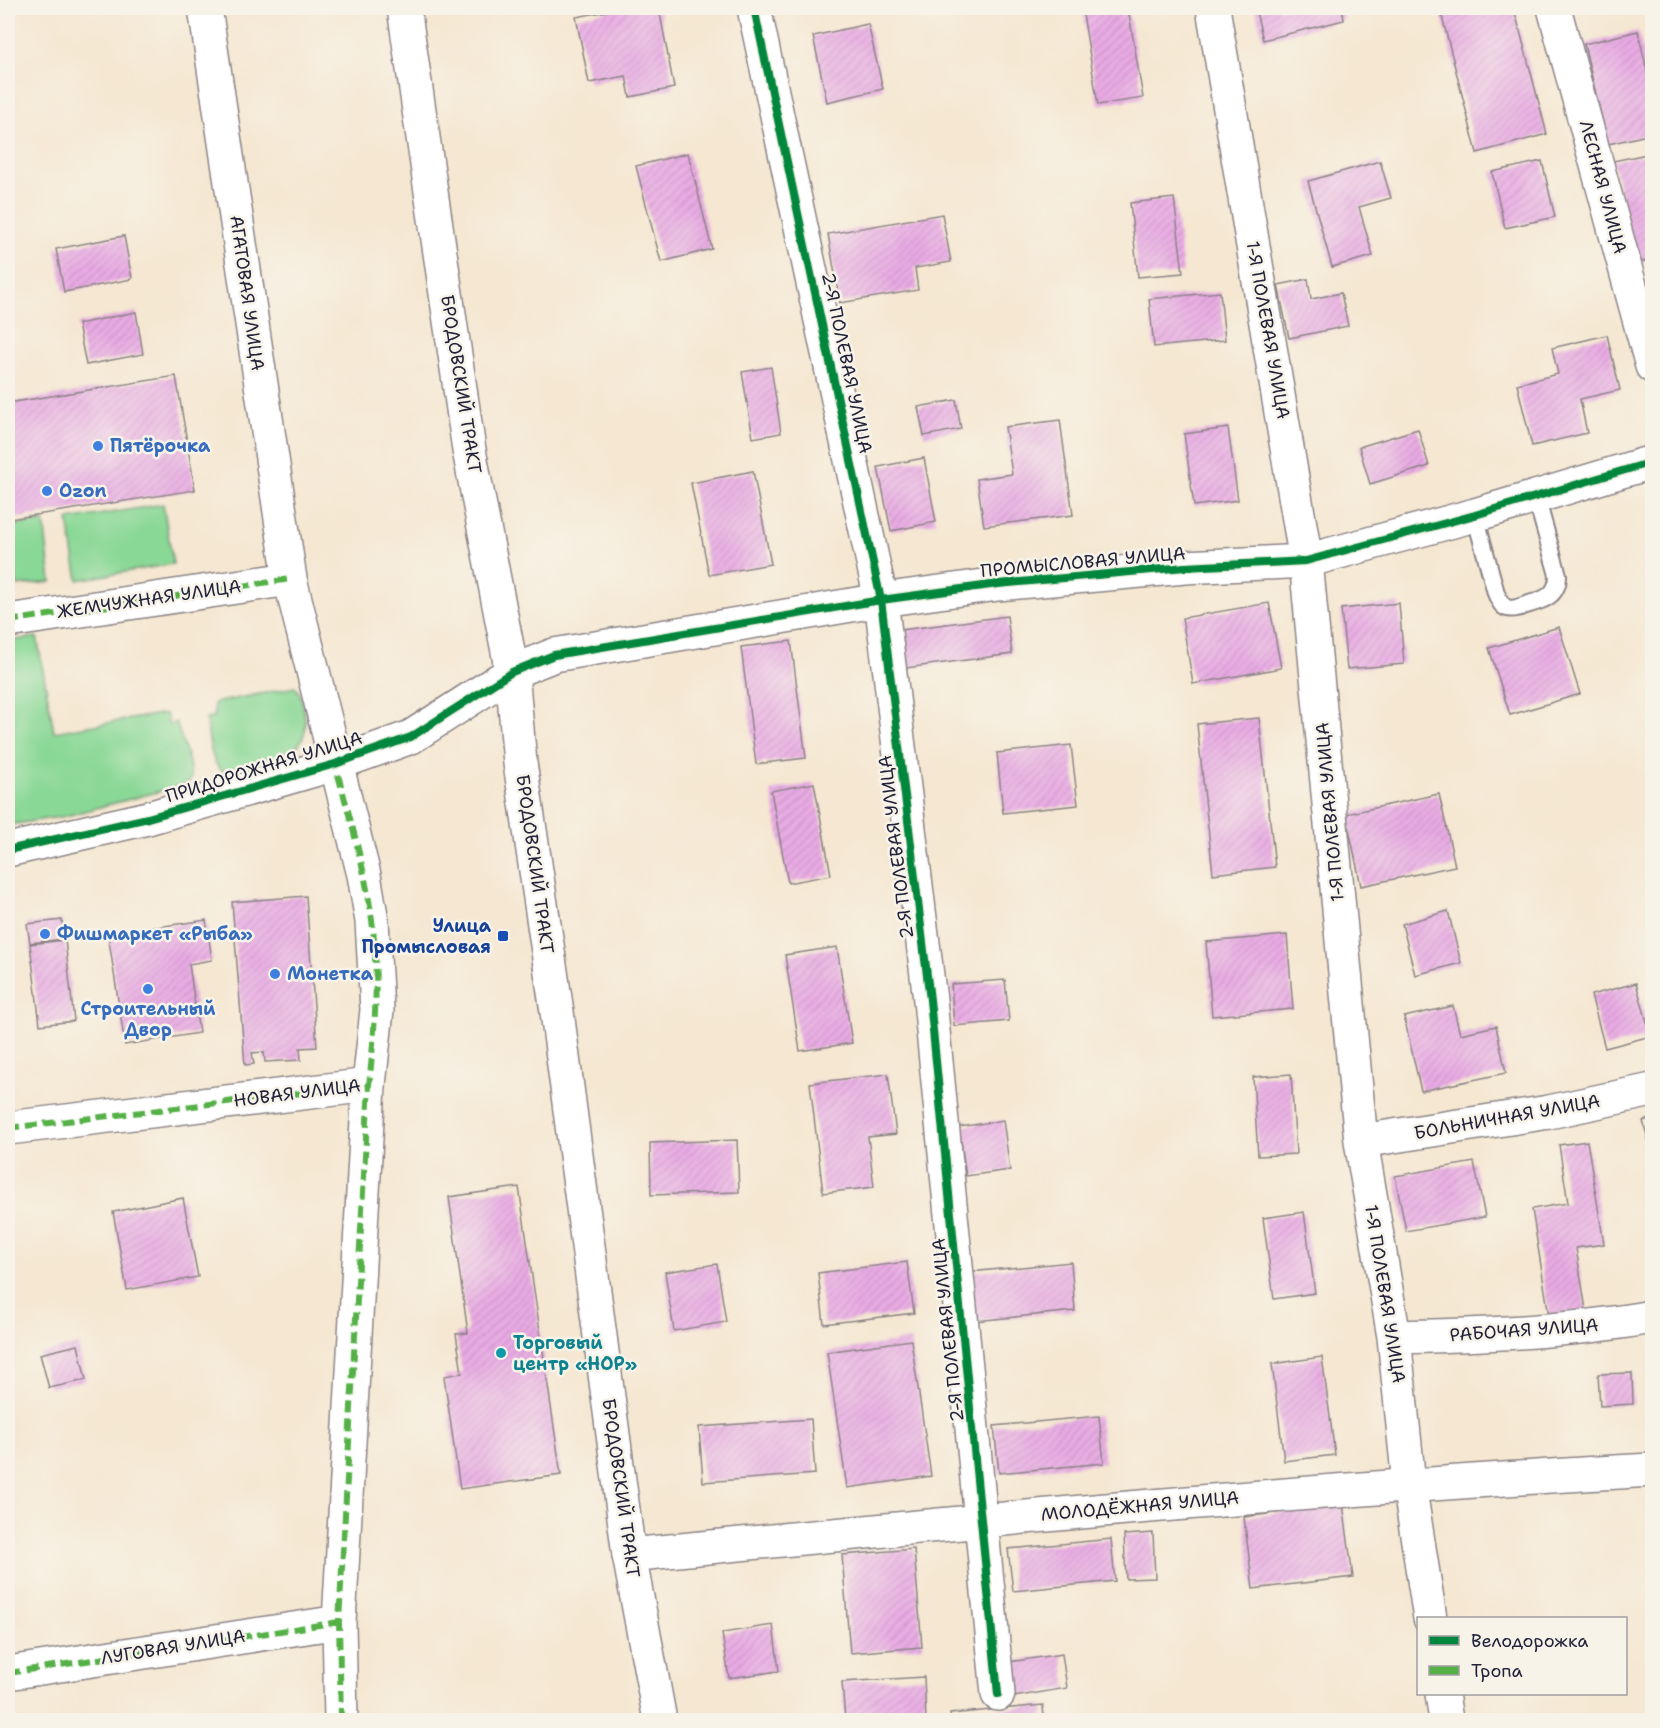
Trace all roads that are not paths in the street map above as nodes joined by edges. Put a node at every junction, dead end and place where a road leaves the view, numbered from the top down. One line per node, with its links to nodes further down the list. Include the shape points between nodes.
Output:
1 (205, 8): 11 (street, АГАТОВАЯ УЛИЦА)
2 (405, 8): 14 (street, БРОДОВСКИЙ ТРАКТ, via 469,450)
3 (754, 8): 12 (street, 2-Я ПОЛЕВАЯ УЛИЦА)
4 (1213, 8): 10 (street, 1-Я ПОЛЕВАЯ УЛИЦА)
5 (1554, 8): 6 (street, ЛЕСНАЯ УЛИЦА)
6 (1653, 366)
7 (1653, 462): 8 (street, ПРОМЫСЛОВАЯ УЛИЦА)
8 (1536, 497): 9 (street, ПРОМЫСЛОВАЯ УЛИЦА); 9 (lane, via 1558,576 1558,586 1542,601 1516,608 1501,603)
9 (1475, 515): 10 (street, ПРОМЫСЛОВАЯ УЛИЦА)
10 (1306, 561): 12 (street, ПРОМЫСЛОВАЯ УЛИЦА, via 1185,567 998,584); 20 (street, 1-Я ПОЛЕВАЯ УЛИЦА)
11 (290, 579): 13 (street, ЖЕМЧУЖНАЯ УЛИЦА); 15 (street, АГАТОВАЯ УЛИЦА)
12 (881, 600): 14 (street, ПРОМЫСЛОВАЯ УЛИЦА, via 554,654); 25 (street, 2-Я ПОЛЕВАЯ УЛИЦА, via 930,999)
13 (8, 621)
14 (512, 672): 15 (street, ПРИДОРОЖНАЯ УЛИЦА, via 411,736); 26 (street, БРОДОВСКИЙ ТРАКТ, via 520,762)
15 (334, 764): 16 (street, ПРИДОРОЖНАЯ УЛИЦА, via 148,818); 17 (street, НОВАЯ УЛИЦА, via 364,875 372,921 377,1010)
16 (8, 850)
17 (369, 1084): 19 (street, НОВАЯ УЛИЦА); 28 (street)
18 (1653, 1090): 20 (street, БОЛЬНИЧНАЯ УЛИЦА, via 1549,1112)
19 (8, 1128)
20 (1361, 1141): 22 (street, 1-Я ПОЛЕВАЯ УЛИЦА)
21 (1653, 1317): 22 (street, РАБОЧАЯ УЛИЦА, via 1578,1329)
22 (1394, 1337): 24 (street, 1-Я ПОЛЕВАЯ УЛИЦА)
23 (1653, 1470): 24 (street, МОЛОДЁЖНАЯ УЛИЦА)
24 (1409, 1484): 25 (street, МОЛОДЁЖНАЯ УЛИЦА); 27 (street, 1-Я ПОЛЕВАЯ УЛИЦА)
25 (981, 1520): 26 (street, МОЛОДЁЖНАЯ УЛИЦА); 30 (street, 2-Я ПОЛЕВАЯ УЛИЦА)
26 (629, 1555): 33 (street, БРОДОВСКИЙ ТРАКТ)
27 (1430, 1617)
28 (339, 1622): 29 (street, ЛУГОВАЯ УЛИЦА); 32 (street)
29 (8, 1672)
30 (998, 1694)
31 (1442, 1695): 34 (street)
32 (341, 1720)
33 (660, 1720)
34 (1446, 1720)

